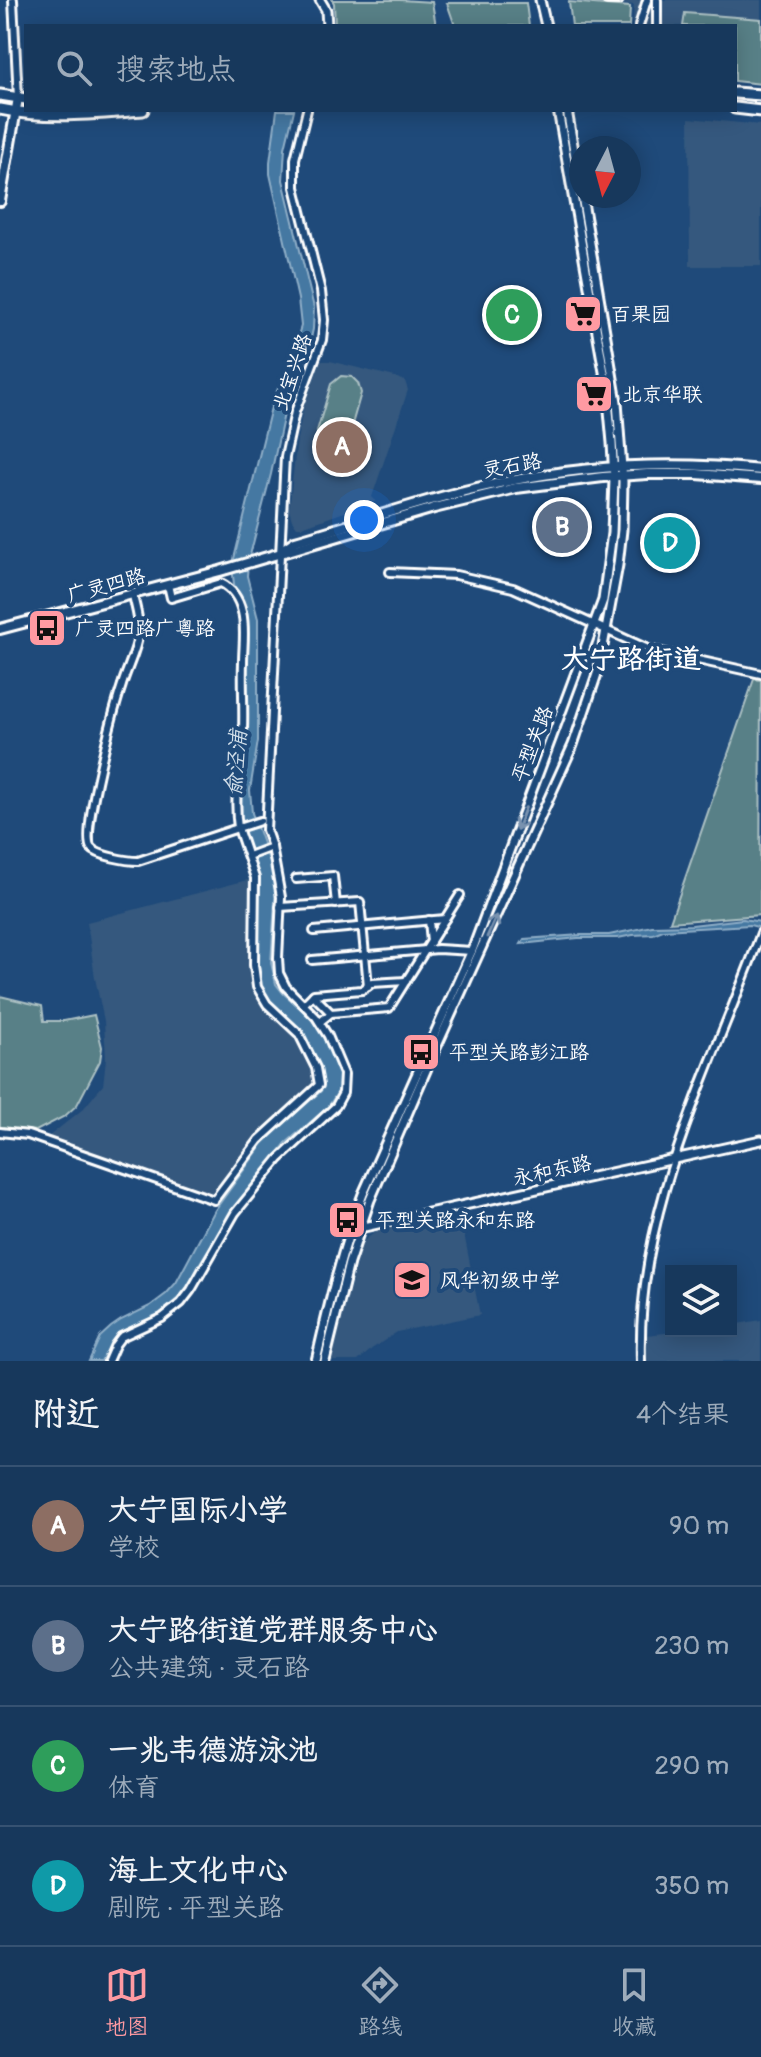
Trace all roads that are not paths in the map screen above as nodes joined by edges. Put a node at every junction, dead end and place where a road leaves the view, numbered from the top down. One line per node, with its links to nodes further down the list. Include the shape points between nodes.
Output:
1 (13, 0): 15 (street)
2 (320, 0): 8 (street)
3 (540, 0): 9 (street)
4 (607, 0): 5 (street)
5 (619, 0)
6 (647, 0): 10 (street)
7 (657, 0): 11 (street)
8 (327, 24)
9 (546, 24)
10 (640, 24)
11 (657, 24)
12 (737, 93): 14 (main road)
13 (0, 95): 15 (main road)
14 (761, 95)
15 (22, 98): 23 (main road)
16 (737, 108): 18 (main road)
17 (0, 109): 23 (main road)
18 (761, 111)
19 (110, 112): 23 (main road)
20 (306, 112): 30 (street, 北宝兴路, via 294,180 324,320 287,447)
21 (558, 112): 28 (street, 平型关路)
22 (567, 112): 24 (street, 平型关路)
23 (16, 113): 25 (main road)
24 (572, 136)
25 (0, 201)
26 (585, 208): 28 (street, 平型关路, via 614,380)
27 (761, 470): 28 (main road, 灵石路, via 649,465)
28 (618, 471): 29 (main road, 灵石路); 30 (main road, 灵石路, via 474,497); 35 (street, 平型关路, via 608,569); 37 (street, 平型关路, via 622,530)
29 (761, 479)
30 (280, 552): 31 (main road, 灵石路); 41 (street, 北宝兴路, via 266,830)
31 (265, 558): 33 (main road, 广灵四路)
32 (390, 572): 35 (street, via 456,575 513,588)
33 (168, 585): 34 (main road, 广灵四路); 40 (street, via 171,598 221,583 236,596 242,612 243,729 235,793)
34 (133, 595): 36 (main road, 广灵四路); 40 (street, via 140,628 90,816 89,845 94,851 138,861)
35 (594, 624): 37 (street); 54 (street, 平型关路, one-way to 54)
36 (0, 629)
37 (607, 631): 38 (street, via 648,649); 66 (street, 平型关路, one-way to 37, via 573,745)
38 (761, 674)
39 (260, 821): 40 (street)
40 (239, 828): 42 (street)
41 (272, 847): 42 (street); 46 (street, 北宝兴路)
42 (248, 856): 63 (street, via 255,878 257,987 299,1034 319,1085 259,1140 214,1200 28,1135)
43 (296, 879): 45 (street, via 333,876)
44 (460, 895): 47 (street)
45 (336, 904): 46 (street); 49 (street, via 360,902)
46 (280, 907): 60 (street, 北宝兴路, via 279,973)
47 (445, 919): 48 (street); 52 (street)
48 (429, 920): 49 (street); 52 (street)
49 (363, 927): 50 (street); 55 (street)
50 (314, 931)
51 (761, 934): 65 (street)
52 (431, 942): 53 (street)
53 (426, 950): 54 (street); 55 (street); 57 (street)
54 (472, 951): 67 (street, 平型关路)
55 (365, 955): 56 (street); 58 (street)
56 (312, 960)
57 (406, 981): 58 (street); 61 (street, via 389,1008)
58 (368, 986): 59 (street)
59 (313, 995): 60 (street); 61 (street)
60 (304, 1004): 62 (street, 北宝兴路)
61 (331, 1013): 62 (street)
62 (320, 1022): 68 (street, 北宝兴路, via 344,1074 336,1106 279,1159 243,1203 181,1303 121,1337)
63 (0, 1132)
64 (761, 1140): 65 (street, 永和东路)
65 (673, 1159): 66 (street, 永和东路); 71 (street, via 646,1269)
66 (359, 1228): 67 (street, 永和东路); 70 (street, 平型关路)
67 (349, 1230): 69 (street, 平型关路)
68 (108, 1361)
69 (316, 1361)
70 (325, 1361)
71 (641, 1361)

